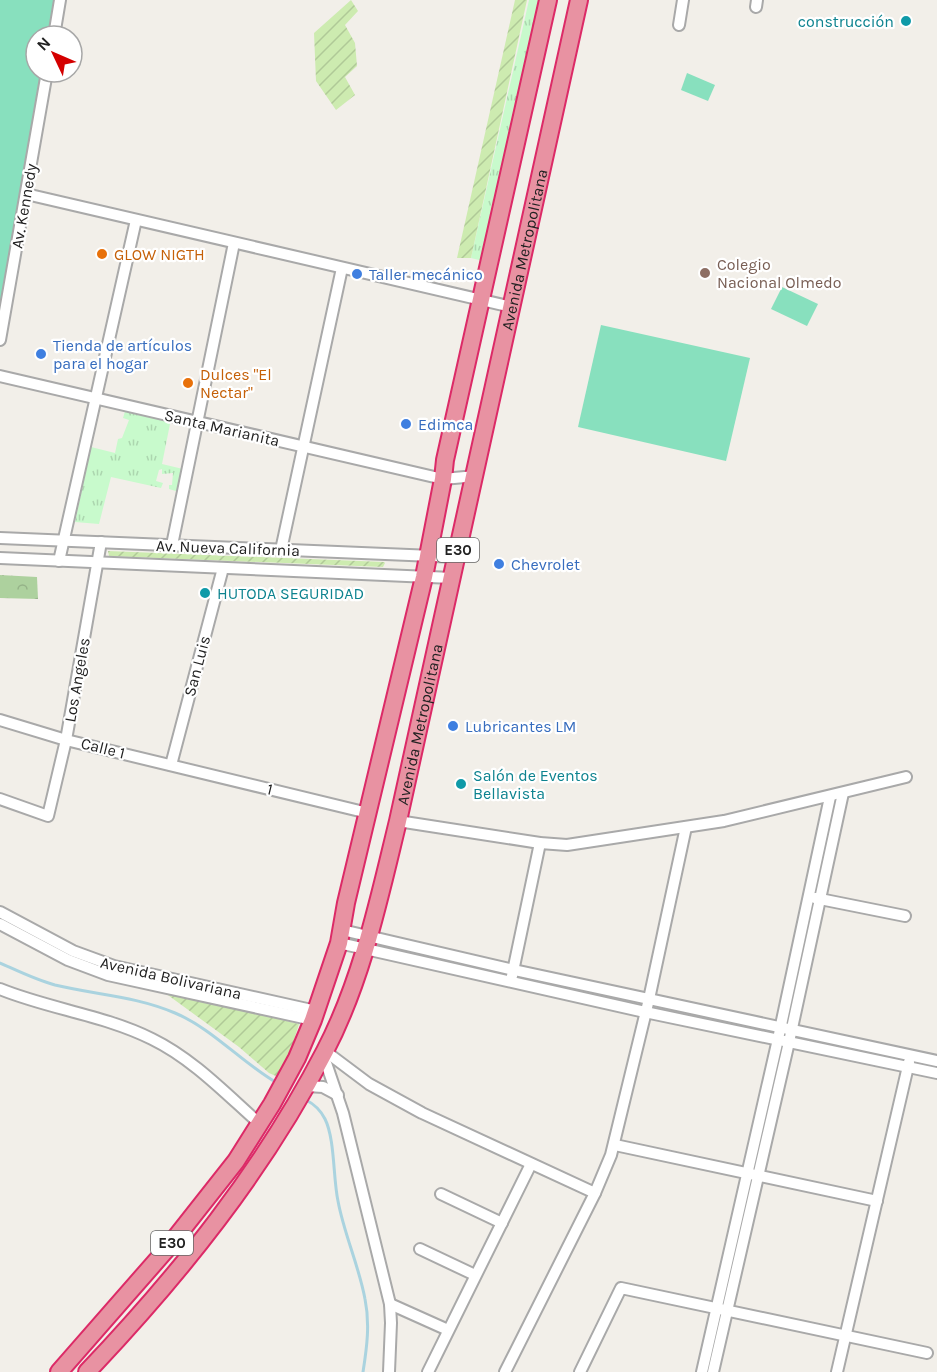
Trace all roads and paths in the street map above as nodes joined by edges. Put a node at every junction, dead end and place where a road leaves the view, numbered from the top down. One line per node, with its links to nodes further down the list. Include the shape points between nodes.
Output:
1 (60, 0): 5 (street)
2 (548, 0): 12 (highway, Avenida Metropolitana / E30)
3 (579, 0): 13 (highway, Avenida Metropolitana / E30)
4 (683, 0): 6 (street)
5 (56, 24)
6 (679, 25)
7 (45, 84): 8 (street, Av. Kennedy)
8 (26, 194): 9 (street); 14 (street, Av. Kennedy)
9 (135, 220): 10 (street); 16 (street)
10 (234, 243): 11 (street); 17 (street)
11 (342, 268): 12 (street); 18 (street)
12 (481, 300): 13 (street); 20 (highway, Avenida Metropolitana / E30)
13 (512, 307): 19 (highway, Avenida Metropolitana / E30)
14 (0, 340)
15 (0, 376): 16 (street, Santa Marianita)
16 (95, 398): 17 (street, Santa Marianita); 22 (street)
17 (199, 422): 18 (street, Santa Marianita); 24 (street)
18 (304, 447): 20 (street, Santa Marianita); 25 (street)
19 (476, 476): 20 (street, Santa Marianita); 27 (highway, Avenida Metropolitana / E30)
20 (443, 479): 26 (highway, E30)
21 (0, 538): 22 (street, Av. Nueva California)
22 (64, 541): 23 (street, Av. Nueva California); 29 (street)
23 (101, 542): 24 (street, Av. Nueva California); 30 (street, Los Angeles)
24 (172, 545): 25 (street, Av. Nueva California)
25 (281, 550): 26 (street, Av. Nueva California)
26 (428, 556): 27 (street, Av. Nueva California); 32 (highway, E30)
27 (457, 557): 33 (highway, Avenida Metropolitana / E30)
28 (0, 558): 29 (street, Av. Nueva California)
29 (59, 561): 30 (street, Av. Nueva California)
30 (97, 563): 31 (street, Av. Nueva California); 35 (street, Los Angeles)
31 (224, 568): 32 (street, Av. Nueva California); 36 (street, San Luis)
32 (424, 577): 33 (street, Av. Nueva California); 41 (highway, E30)
33 (452, 578): 42 (highway, Avenida Metropolitana / E30)
34 (0, 720): 35 (street, Calle 1)
35 (66, 740): 36 (street, Calle 1); 40 (street, Los Angeles, via 48,816)
36 (171, 765): 41 (street, 1)
37 (906, 777): 38 (street)
38 (843, 793): 39 (street); 46 (street)
39 (830, 797): 43 (street); 45 (street)
40 (0, 799)
41 (368, 813): 50 (highway, E30)
42 (398, 821): 44 (street); 51 (highway, Avenida Metropolitana / E30)
43 (686, 827): 44 (street, via 567,845); 55 (street)
44 (540, 843): 52 (street)
45 (808, 897): 46 (street); 58 (street)
46 (820, 899): 48 (street); 58 (street)
47 (0, 912): 57 (street, Avenida Bolivariana, via 95,960)
48 (905, 916)
49 (0, 924): 57 (street, Avenida Bolivariana, via 68,960 108,975)
50 (341, 937): 51 (street); 57 (highway, E30)
51 (367, 944): 52 (street); 53 (street); 59 (highway, Avenida Metropolitana / E30)
52 (514, 970): 53 (street); 55 (street)
53 (511, 982): 56 (street)
54 (0, 988): 66 (street, via 152,1039 188,1061)
55 (649, 999): 56 (street); 58 (street)
56 (645, 1012): 58 (street); 67 (street)
57 (315, 1016): 66 (highway, E30)
58 (785, 1035): 60 (street); 62 (street); 69 (street)
59 (324, 1053): 64 (highway, Avenida Metropolitana / E30); 65 (street); 68 (street, via 399,1100)
60 (910, 1056): 61 (street); 62 (street)
61 (937, 1061)
62 (908, 1068): 63 (street); 72 (street)
63 (937, 1073)
64 (306, 1088): 65 (street, via 323,1088); 82 (highway, Avenida Metropolitana / E30, via 253,1173 206,1236)
65 (338, 1095): 76 (street)
66 (260, 1124): 81 (highway, E30, via 165,1251)
67 (615, 1145): 69 (street); 70 (street)
68 (531, 1164): 70 (street); 73 (street)
69 (752, 1175): 72 (street); 77 (street)
70 (595, 1193): 86 (street)
71 (441, 1194): 73 (street)
72 (877, 1201): 79 (street)
73 (502, 1222): 75 (street)
74 (420, 1249): 75 (street)
75 (476, 1275): 78 (street)
76 (390, 1304): 78 (street); 83 (street)
77 (722, 1309): 79 (street); 87 (street, via 621,1288); 88 (street); 89 (street)
78 (448, 1330): 85 (street)
79 (846, 1336): 80 (street); 90 (street)
80 (927, 1353)
81 (75, 1354): 82 (highway); 84 (highway, E30)
82 (89, 1370)
83 (391, 1371)
84 (59, 1372)
85 (428, 1372)
86 (505, 1372)
87 (580, 1372)
88 (702, 1372)
89 (713, 1372)
90 (837, 1372)

